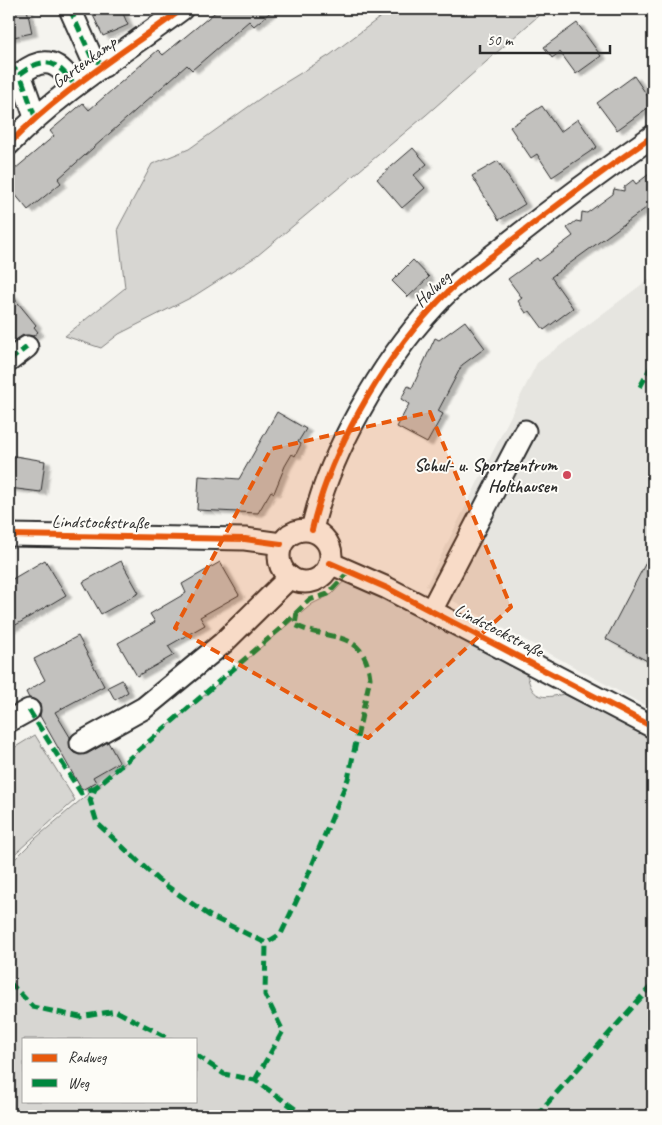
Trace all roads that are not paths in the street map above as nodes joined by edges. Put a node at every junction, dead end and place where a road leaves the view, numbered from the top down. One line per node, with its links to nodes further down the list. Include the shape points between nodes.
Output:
1 (70, 9): 3 (street, Gartenkamp, via 91,56)
2 (181, 9): 3 (street, Gartenkamp)
3 (104, 66): 5 (street, Gartenkamp)
4 (15, 69): 5 (street, Gartenkamp, via 53,63 64,69); 6 (street, Gartenkamp)
5 (75, 86): 6 (street, Gartenkamp)
6 (35, 117): 8 (street, Gartenkamp)
7 (653, 136): 12 (street, Halweg, via 553,208 460,282 415,328 355,420 328,476)
8 (9, 144)
9 (27, 347): 10 (street)
10 (9, 361)
11 (525, 431): 17 (street)
12 (312, 530): 14 (street, via 301,529 289,534); 15 (street, via 321,534 330,546)
13 (9, 535): 14 (street, Lindstockstraße, via 245,539)
14 (281, 544): 16 (street, via 279,559 282,570)
15 (330, 563): 16 (street, via 327,571 314,580 297,581); 17 (street, Lindstockstraße)
16 (290, 577): 21 (street, via 223,643 144,708)
17 (430, 611): 20 (street, Lindstockstraße)
18 (29, 710): 19 (street)
19 (9, 720)
20 (653, 727)
21 (81, 743)

